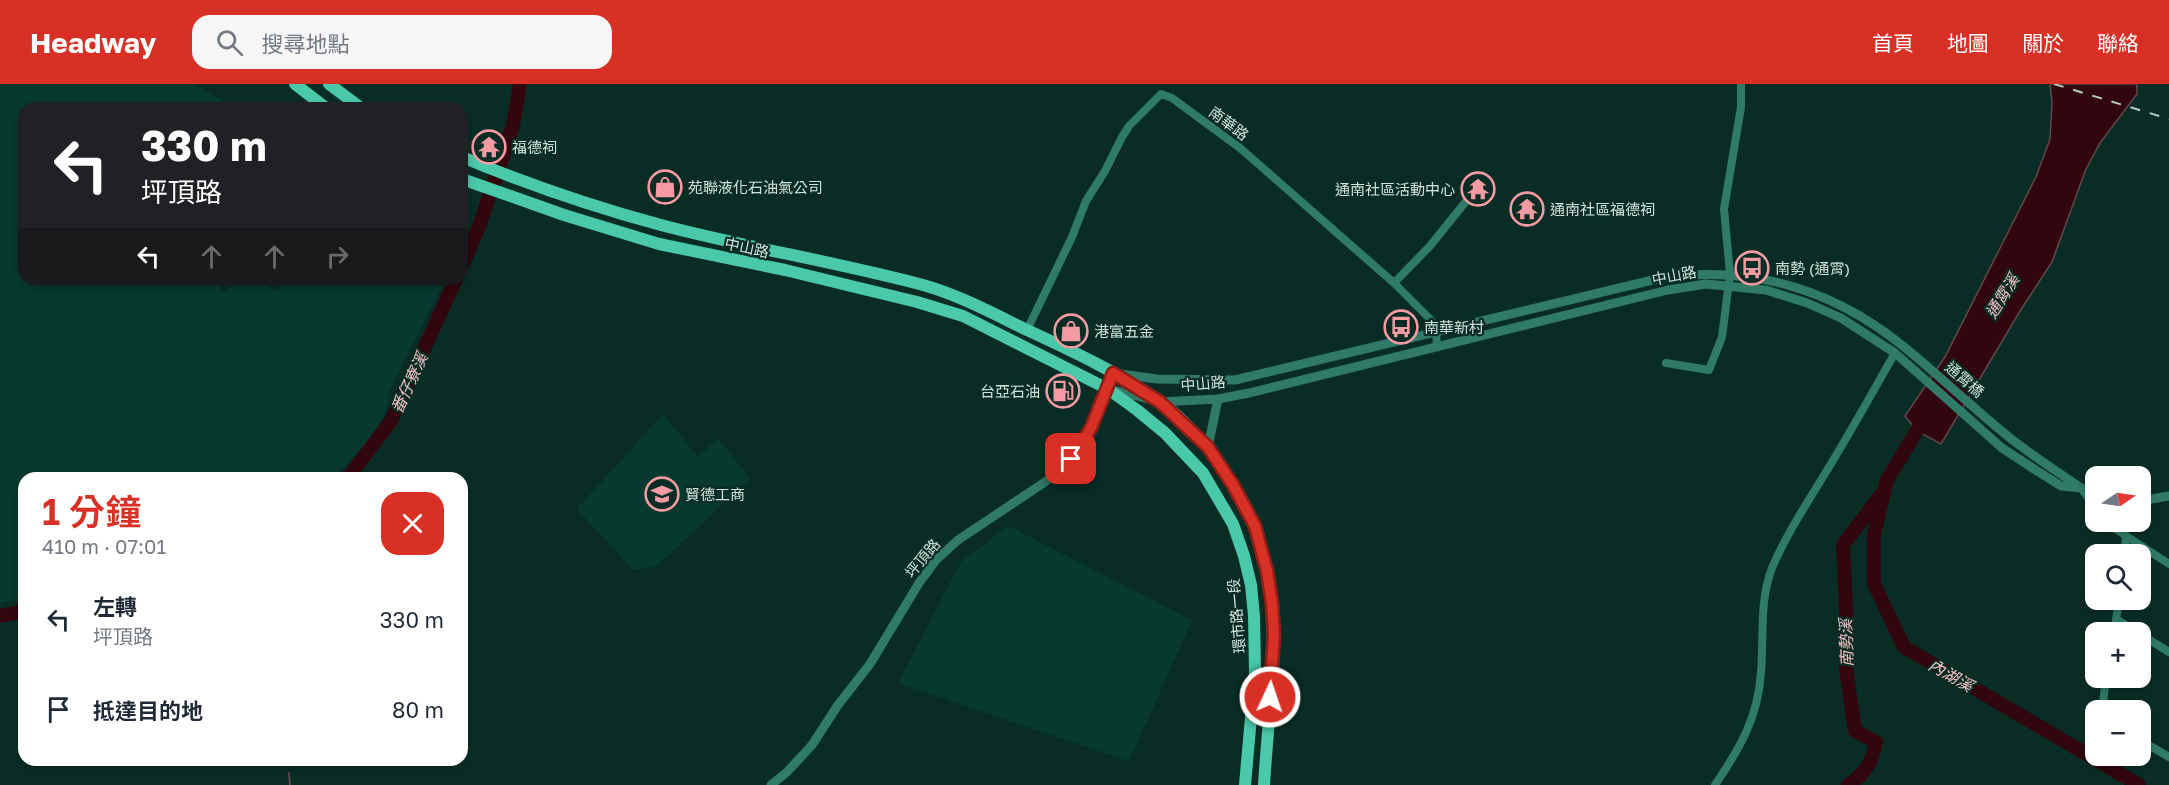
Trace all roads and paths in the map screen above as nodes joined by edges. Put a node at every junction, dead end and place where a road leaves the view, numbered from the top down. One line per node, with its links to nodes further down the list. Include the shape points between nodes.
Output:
1 (295, 84): 4 (main road)
2 (329, 84): 5 (main road)
3 (1741, 84): 9 (street, via 1741,107 1724,209)
4 (318, 102)
5 (353, 102)
6 (468, 160): 12 (main road, 中山路, via 567,197 662,225 925,285 969,300)
7 (468, 181): 19 (main road, 中山路, via 659,244 796,273 963,316)
8 (1480, 184): 10 (street)
9 (1730, 274): 11 (street); 13 (street, 中山路, via 1661,278); 14 (street, 中山路, via 1773,280 1813,293 1852,311)
10 (1394, 283): 12 (street, 南華路, via 1239,148 1161,94 1122,137 1086,201); 13 (street, 南華路, via 1431,320)
11 (1727, 285): 15 (street, 中山路, via 1668,290); 16 (street, 中山路, via 1766,290 1807,303 1841,318); 17 (street, via 1722,337 1709,370)
12 (1027, 330): 18 (main road, 中山路)
13 (1436, 331): 15 (street); 18 (street, 中山路, via 1236,380 1158,379)
14 (1901, 344): 23 (street, 通霄橋, via 2009,438)
15 (1437, 347): 20 (street, 中山路)
16 (1895, 354): 23 (street, 通霄橋, via 2002,448 2061,486); 43 (street, via 1773,567 1763,604 1758,697 1750,727)
17 (1666, 363)
18 (1113, 373): 19 (street, 坪頂路); 21 (main road)
19 (1108, 389): 21 (street, 中山路); 40 (street, 坪頂路, via 1091,428 1071,459 936,560 870,664 812,745); 41 (main road, 環市路一段, via 1165,432 1203,473 1233,524 1251,585 1254,616)
20 (1218, 399): 21 (street, 中山路); 22 (street)
21 (1160, 402): 22 (main road)
22 (1208, 447): 42 (main road, via 1255,526 1267,571 1274,635)
23 (2081, 488): 24 (street); 25 (street)
24 (2085, 489)
25 (2085, 494)
26 (2169, 496): 27 (street)
27 (2151, 499)
28 (2119, 532): 29 (street)
29 (2126, 537): 30 (street); 31 (street)
30 (2125, 544)
31 (2169, 564)
32 (2117, 610): 33 (street)
33 (2116, 619): 34 (street); 35 (street)
34 (2116, 622)
35 (2121, 622)
36 (2151, 640): 37 (street)
37 (2169, 651)
38 (2151, 746): 39 (street)
39 (2169, 757)
40 (771, 785)
41 (1245, 785)
42 (1264, 785)
43 (1715, 785)

